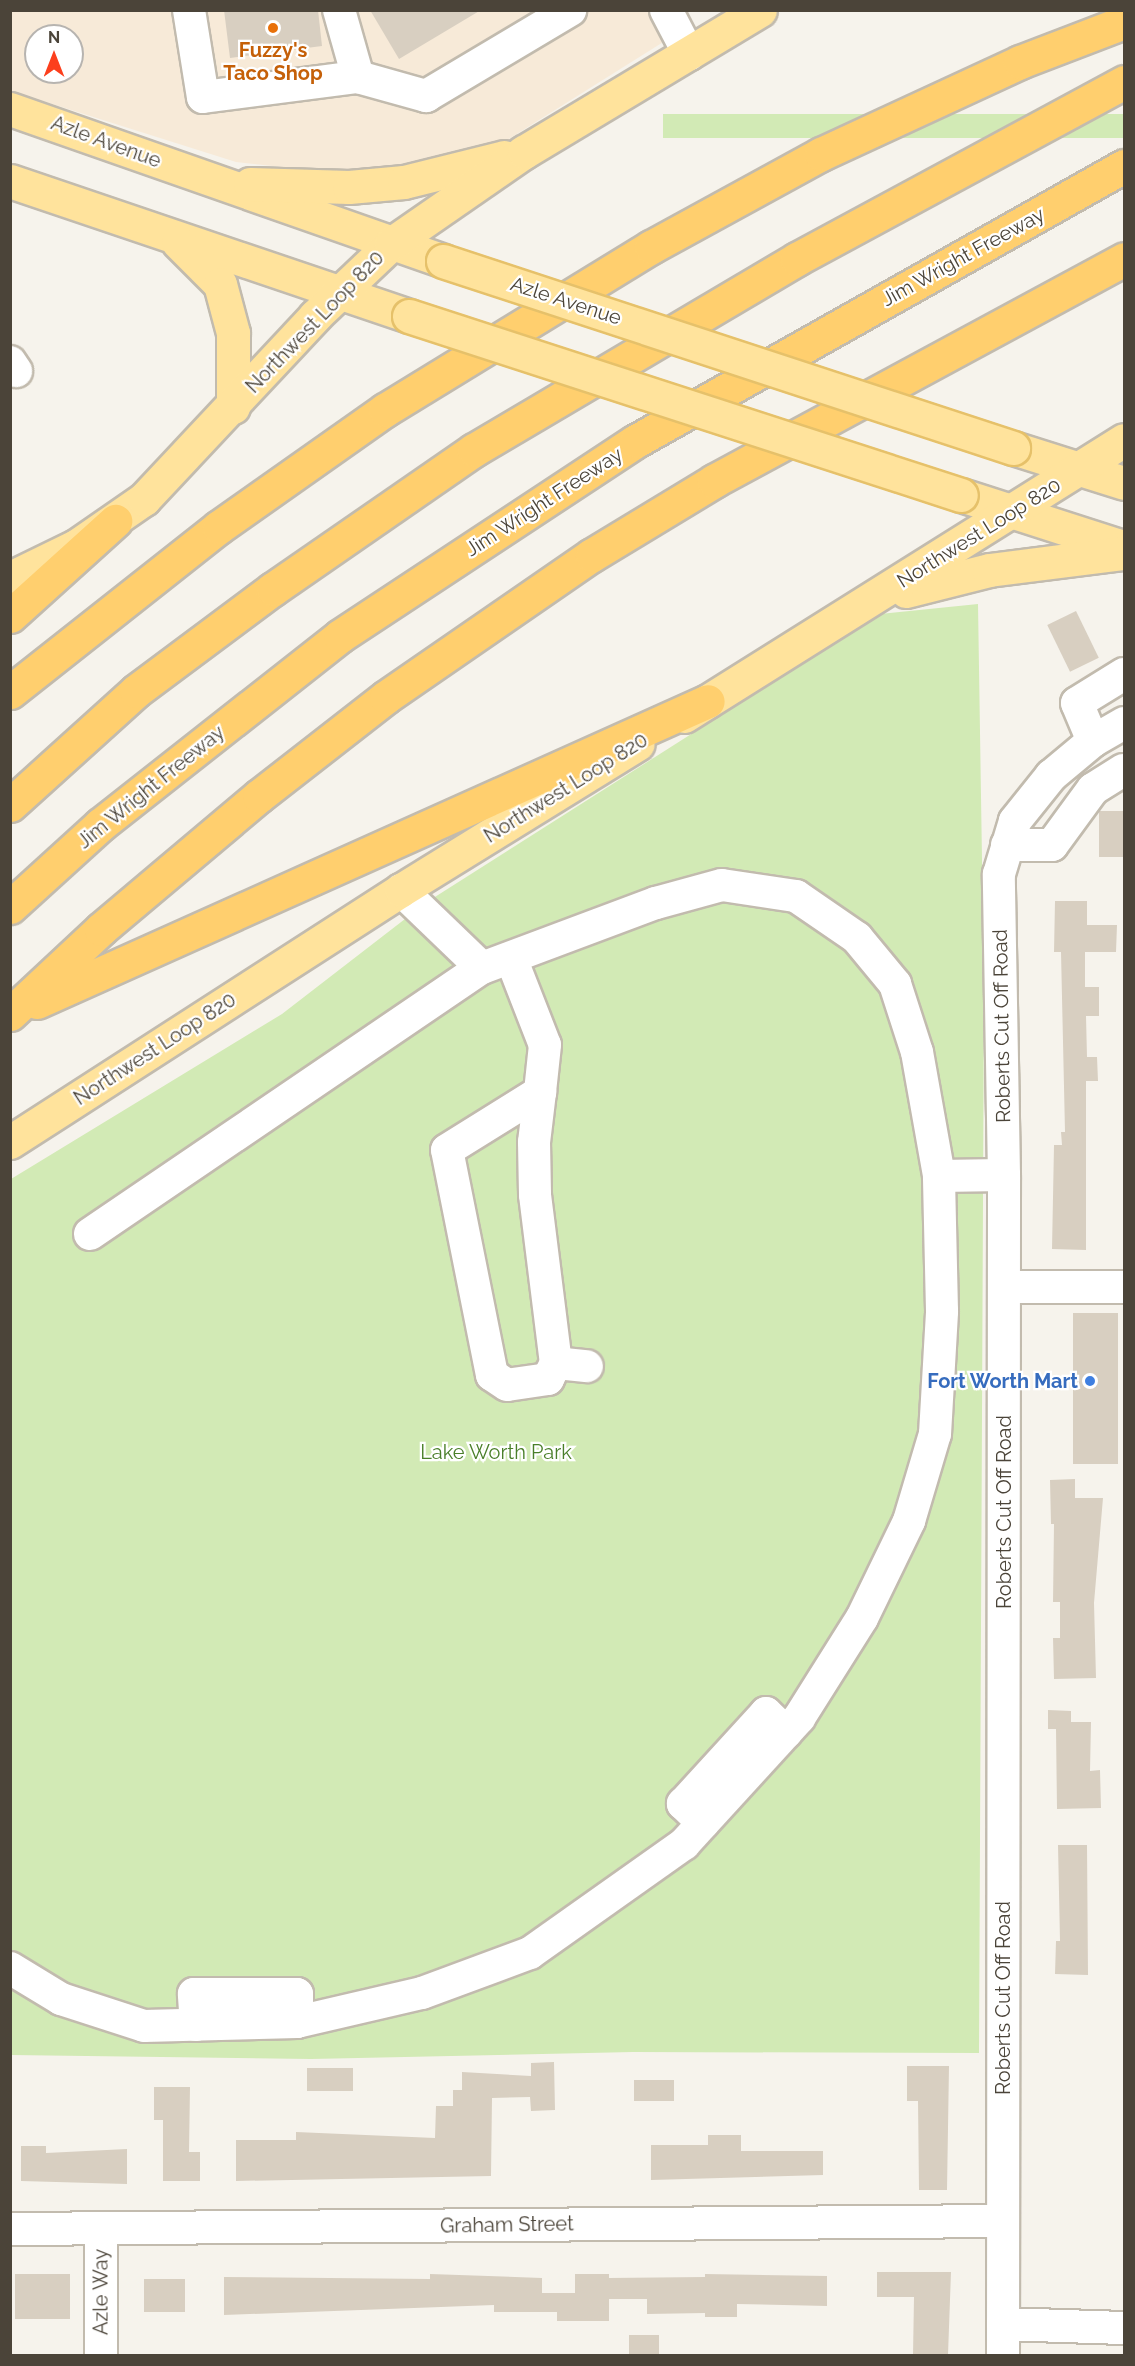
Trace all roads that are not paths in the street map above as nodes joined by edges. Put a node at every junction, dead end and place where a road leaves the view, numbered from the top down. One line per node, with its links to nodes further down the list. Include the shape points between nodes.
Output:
1 (189, 10): 8 (street, via 203,98)
2 (339, 10): 8 (street)
3 (570, 10): 8 (street, via 426,96)
4 (666, 10): 7 (street)
5 (760, 10): 7 (main road, Northwest Loop 820)
6 (1125, 22): 31 (highway, via 1020,62 821,154 651,247 385,410 219,527)
7 (688, 54): 11 (main road, Northwest Loop 820)
8 (358, 77)
9 (1125, 82): 36 (highway, via 807,254 474,450 273,589 136,691)
10 (10, 109): 13 (main road, Azle Avenue)
11 (524, 152): 13 (main road, via 404,182 349,187); 16 (main road, Northwest Loop 820)
12 (1125, 166): 39 (highway, Jim Wright Freeway, via 636,441 350,630 100,825)
13 (219, 183): 16 (main road, Azle Avenue)
14 (11, 185): 15 (main road)
15 (172, 236): 18 (main road); 19 (main road, via 220,284 233,333)
16 (392, 244): 18 (main road, Northwest Loop 820); 21 (main road, Azle Avenue, bridge)
17 (1125, 259): 42 (highway, via 714,481 592,555 386,697 259,796 110,922)
18 (337, 294): 19 (main road, Northwest Loop 820); 23 (main road, bridge)
19 (233, 407): 24 (main road, Northwest Loop 820, via 170,474)
20 (1125, 440): 21 (main road, Northwest Loop 820)
21 (1081, 469): 22 (main road, Azle Avenue); 23 (main road, Northwest Loop 820)
22 (1125, 483)
23 (1015, 512): 25 (main road); 28 (main road, Northwest Loop 820)
24 (115, 521): 27 (main road, Northwest Loop 820); 29 (highway)
25 (1125, 548)
26 (1125, 553): 28 (main road, via 989,570)
27 (10, 578)
28 (870, 602): 32 (main road, Northwest Loop 820)
29 (10, 616)
30 (1121, 686): 34 (street, via 1077,703)
31 (10, 692)
32 (708, 701): 38 (main road, Northwest Loop 820); 42 (highway)
33 (1125, 723): 34 (street, Roberts Cut Off Road)
34 (1093, 741): 37 (street, Roberts Cut Off Road, via 1051,776 1015,821)
35 (1125, 770): 37 (street, via 1093,789 1078,805 1065,834 1052,844 1039,848)
36 (10, 805)
37 (1008, 845): 45 (street, Roberts Cut Off Road, via 999,874)
38 (401, 890): 41 (street); 44 (main road, Northwest Loop 820)
39 (10, 907)
40 (511, 957): 41 (street); 43 (street, via 545,1045); 46 (street, via 656,903 723,885 796,896 857,938 895,984 917,1052)
41 (482, 968): 47 (street)
42 (11, 1014)
43 (540, 1092): 50 (street, via 534,1142 535,1195); 50 (street, via 447,1150 492,1376 507,1385 528,1384 548,1379)
44 (10, 1142)
45 (1004, 1175): 46 (street); 48 (street, Roberts Cut Off Road)
46 (939, 1176): 52 (street, via 942,1311 935,1434 909,1521 862,1618 786,1732 684,1844 530,1953 422,1993 297,2022 144,2026 61,1999)
47 (90, 1234)
48 (1004, 1287): 49 (street); 53 (street, Roberts Cut Off Road)
49 (1125, 1287)
50 (556, 1363): 51 (street)
51 (587, 1366)
52 (10, 1968)
53 (1003, 2221): 55 (street, Graham Street); 56 (street, Roberts Cut Off Road)
54 (10, 2229): 55 (street, Graham Street)
55 (102, 2229): 58 (street, Azle Way)
56 (1003, 2324): 57 (street); 59 (street, Roberts Cut Off Road)
57 (1125, 2328)
58 (102, 2355)
59 (1003, 2355)

